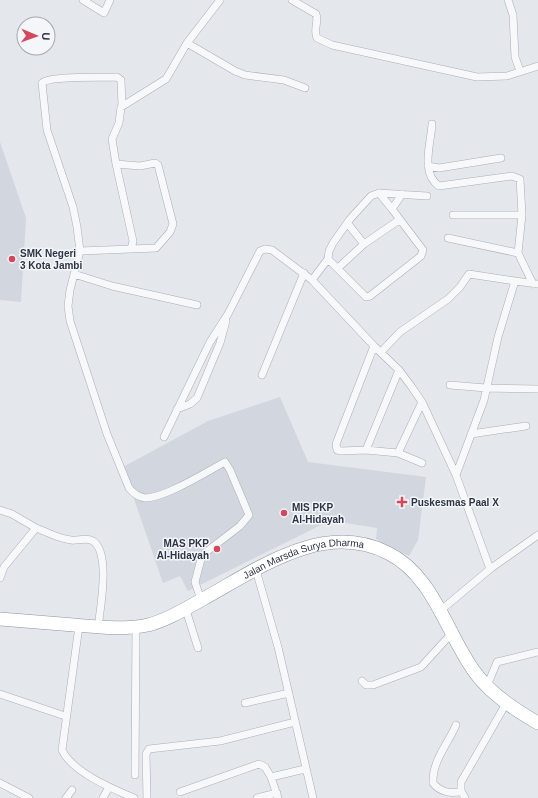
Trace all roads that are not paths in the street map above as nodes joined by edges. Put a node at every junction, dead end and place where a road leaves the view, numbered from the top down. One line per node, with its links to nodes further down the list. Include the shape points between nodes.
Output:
1 (83, 0): 2 (street, via 104,13)
2 (110, 0)
3 (220, 0): 6 (street)
4 (292, 0): 8 (street, via 316,14 318,19 315,34 321,41 477,77 507,76)
5 (508, 0): 8 (street, via 513,15 515,57)
6 (187, 43): 9 (street, via 235,71 284,80); 10 (street, via 166,79 140,97)
7 (538, 66): 8 (street)
8 (520, 71)
9 (305, 88)
10 (122, 105): 13 (street, via 119,123 112,139); 26 (street, via 123,85 117,77 69,78 42,83 47,130 73,207)
11 (432, 124): 14 (street)
12 (501, 158): 14 (street, via 439,168)
13 (116, 164): 25 (street, via 133,241); 25 (street, via 158,165 173,224 170,232 156,248)
14 (428, 166): 20 (street, via 433,180 439,186 517,177 520,179 522,193)
15 (379, 193): 16 (street); 18 (street); 22 (street, via 369,197)
16 (402, 194): 17 (street); 18 (street)
17 (427, 196)
18 (392, 209): 21 (street)
19 (453, 215): 20 (street)
20 (522, 215): 27 (street)
21 (399, 220): 24 (street); 29 (street, via 423,250 421,256 368,297 364,297)
22 (348, 224): 24 (street); 28 (street, via 333,243)
23 (448, 238): 27 (street)
24 (364, 244): 29 (street)
25 (131, 249): 26 (street)
26 (80, 251): 31 (street)
27 (518, 253): 34 (street)
28 (328, 259): 29 (street); 32 (street)
29 (338, 268)
30 (304, 273): 32 (street); 36 (street, via 272,250 260,251); 40 (street)
31 (74, 274): 35 (street, via 112,286); 59 (street, via 68,306 70,321 107,434 129,488 145,498 157,495 225,462 249,515 240,526 206,552 201,559 195,582)
32 (312, 280): 37 (street)
33 (515, 281): 34 (street); 38 (street, via 470,274 448,299 400,332); 42 (street)
34 (535, 284)
35 (197, 305)
36 (228, 314): 45 (street, via 210,342); 45 (street, via 220,343 197,398)
37 (374, 346): 38 (street); 49 (street, via 336,444 337,450)
38 (381, 352): 39 (street)
39 (399, 370): 44 (street); 49 (street)
40 (262, 376)
41 (450, 385): 42 (street)
42 (486, 388): 43 (street); 47 (street)
43 (538, 389)
44 (422, 402): 50 (street); 52 (street)
45 (177, 409): 48 (street)
46 (526, 426): 47 (street)
47 (471, 434): 52 (street)
48 (164, 437)
49 (366, 450): 50 (street)
50 (398, 453): 51 (street)
51 (422, 463)
52 (456, 475): 56 (street)
53 (1, 513): 54 (street, via 12,514)
54 (36, 528): 58 (street, via 13,554); 65 (street, via 71,540 88,539 96,544 104,572)
55 (538, 535): 56 (street)
56 (490, 569): 61 (street)
57 (256, 570): 59 (highway, Jalan Marsda Surya Dharma); 61 (highway, Jalan Marsda Surya Dharma, via 296,550 315,544 347,542 368,545 400,560 415,574); 72 (street)
58 (0, 578)
59 (202, 600): 60 (highway, Jalan Marsda Surya Dharma)
60 (186, 610): 64 (highway, Jalan Marsda Surya Dharma); 67 (street)
61 (440, 611): 66 (highway, Jalan Marsda Surya Dharma)
62 (0, 619): 63 (highway, Jalan Marsda Surya Dharma)
63 (78, 626): 65 (highway, Jalan Marsda Surya Dharma); 75 (street)
64 (136, 627): 65 (highway, Jalan Marsda Surya Dharma); 80 (street)
65 (98, 628)
66 (452, 633): 69 (street, via 421,667 377,684 366,685); 70 (highway, Jalan Marsda Surya Dharma, via 474,671)
67 (198, 648)
68 (538, 652): 70 (street, via 497,662)
69 (362, 681)
70 (487, 686): 73 (highway, Jalan Marsda Surya Dharma)
71 (0, 694): 75 (street)
72 (289, 694): 74 (street); 76 (street)
73 (508, 702): 77 (highway, Jalan Marsda Surya Dharma); 85 (street, via 461,782)
74 (245, 703)
75 (65, 716): 83 (street, via 61,747 63,753 76,766)
76 (295, 722): 79 (street); 92 (street, via 220,741 149,749 146,754)
77 (538, 724)
78 (456, 725): 85 (street, via 437,760 433,783 440,790 455,793)
79 (305, 769): 81 (street); 94 (street)
80 (135, 775)
81 (271, 777): 86 (street, via 265,767 259,764); 87 (street)
82 (0, 783): 88 (street)
83 (109, 787): 90 (street); 91 (street)
84 (72, 790): 89 (street)
85 (460, 791): 95 (street)
86 (180, 792)
87 (277, 795): 93 (street)
88 (29, 798)
89 (66, 798)
90 (103, 798)
91 (134, 798)
92 (147, 798)
93 (258, 798)
94 (313, 798)
95 (465, 798)

